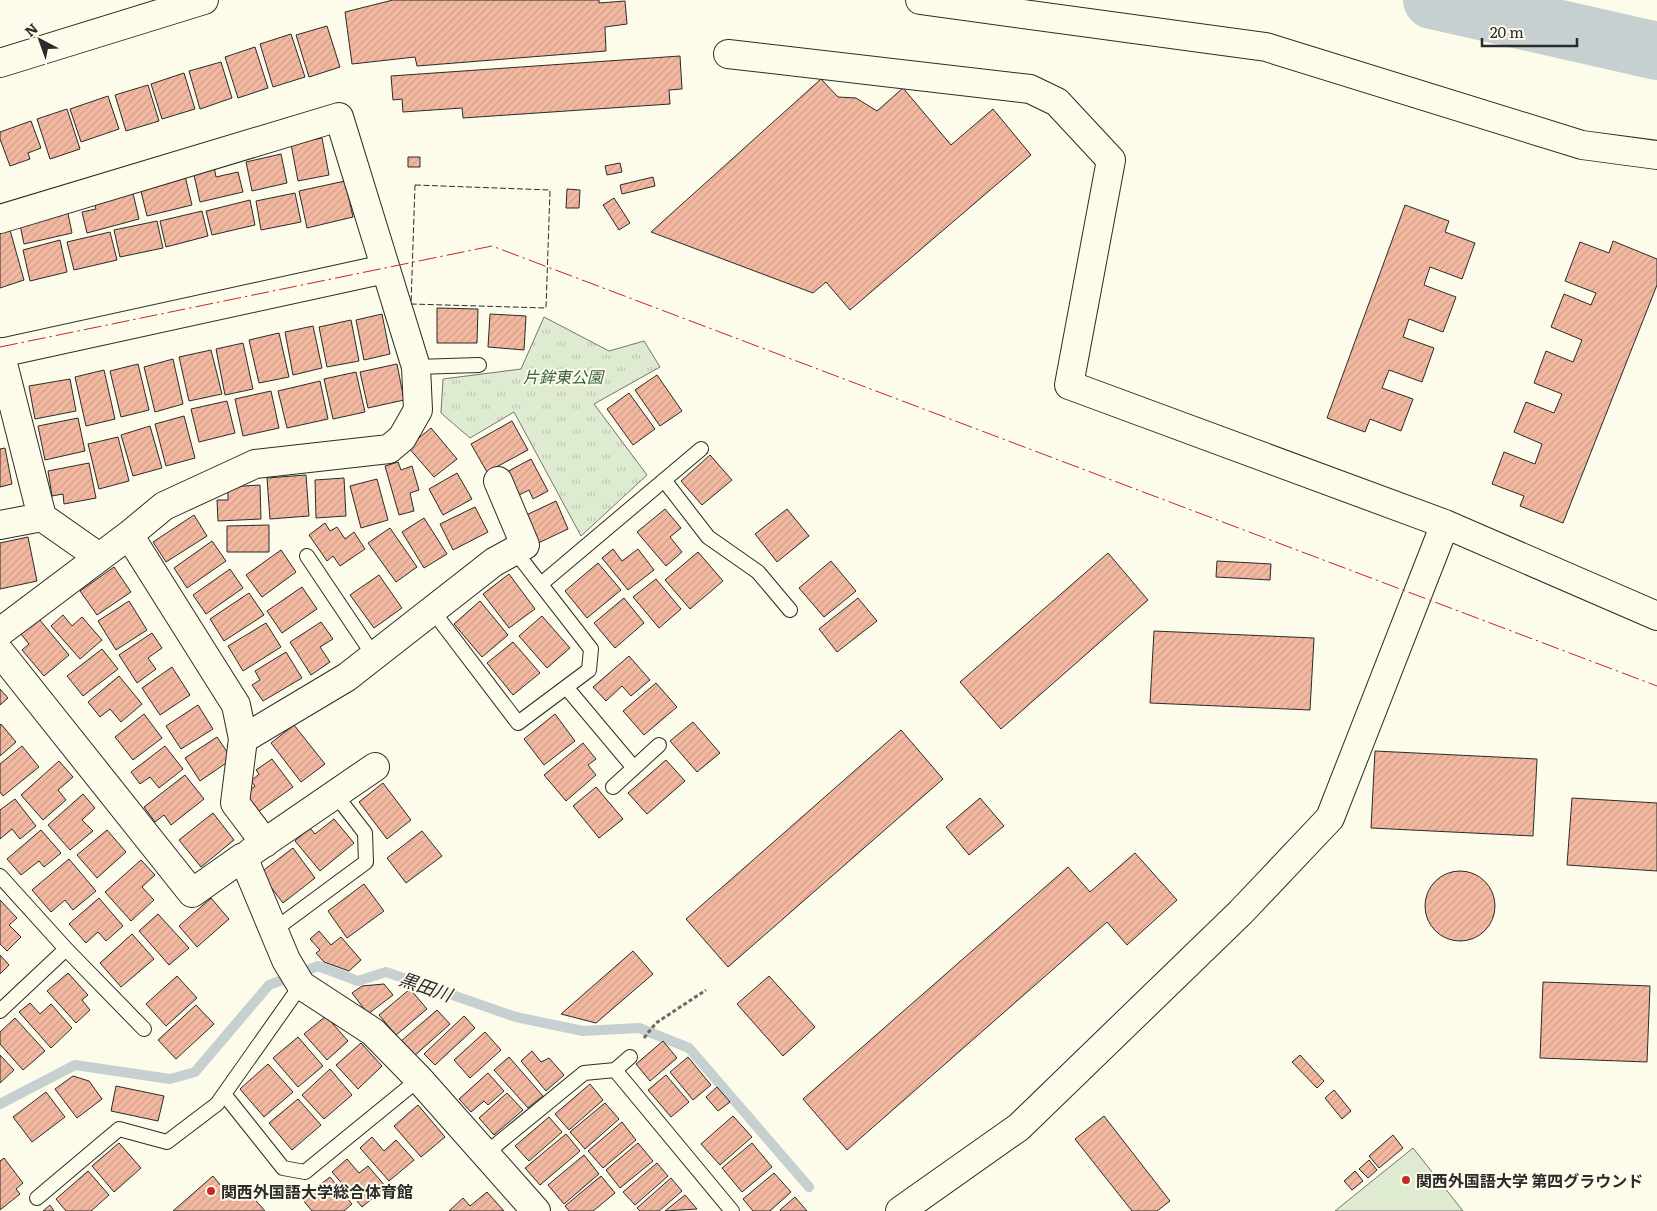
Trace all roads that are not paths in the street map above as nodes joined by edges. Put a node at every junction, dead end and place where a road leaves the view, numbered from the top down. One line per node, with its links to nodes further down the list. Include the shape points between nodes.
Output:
1 (204, 0): 4 (street)
2 (920, 0): 5 (street, via 1266,47 1582,145)
3 (728, 54): 15 (street, via 1030,89 1057,102 1111,160 1069,385)
4 (0, 63)
5 (1657, 156)
6 (0, 218): 7 (street, via 339,117)
7 (385, 269): 8 (street); 10 (street)
8 (0, 353): 14 (street)
9 (479, 365): 10 (lane)
10 (416, 367): 17 (street, via 418,410 402,438 389,449 255,464 164,506)
11 (701, 449): 12 (lane)
12 (664, 480): 21 (lane); 23 (lane, via 708,537 758,572)
13 (498, 482): 18 (street, via 525,545)
14 (42, 517): 16 (street); 20 (street)
15 (1445, 524): 24 (street); 50 (street, via 1330,818 1241,912 1019,1127)
16 (0, 525)
17 (129, 535): 20 (street); 29 (street, via 236,705)
18 (514, 550): 21 (lane); 22 (street)
19 (307, 556): 27 (lane)
20 (99, 557): 25 (street)
21 (541, 584): 28 (lane, via 591,649 589,670)
22 (432, 610): 27 (street); 28 (lane, via 518,723)
23 (790, 610)
24 (1657, 616)
25 (0, 632)
26 (0, 652): 35 (street, via 192,893)
27 (374, 656): 29 (street, via 347,677)
28 (566, 688): 32 (lane)
29 (243, 739): 35 (street, via 235,803)
30 (659, 746): 32 (lane)
31 (375, 767): 34 (street)
32 (634, 768): 33 (lane)
33 (613, 787)
34 (335, 794): 35 (street); 37 (lane, via 365,833 366,862)
35 (254, 850): 37 (street)
36 (0, 876): 38 (lane)
37 (274, 930): 39 (street)
38 (66, 949): 40 (lane); 41 (lane)
39 (296, 976): 44 (street, via 373,1032); 45 (lane)
40 (0, 1011)
41 (144, 1029)
42 (630, 1057): 43 (lane)
43 (615, 1070): 46 (lane, via 584,1073); 49 (lane)
44 (419, 1079): 45 (lane, via 305,1172 283,1168); 46 (street)
45 (224, 1094): 47 (lane, via 217,1104 167,1142 119,1129)
46 (485, 1154): 48 (street)
47 (37, 1198)
48 (536, 1211)
49 (732, 1211)
50 (900, 1211)

